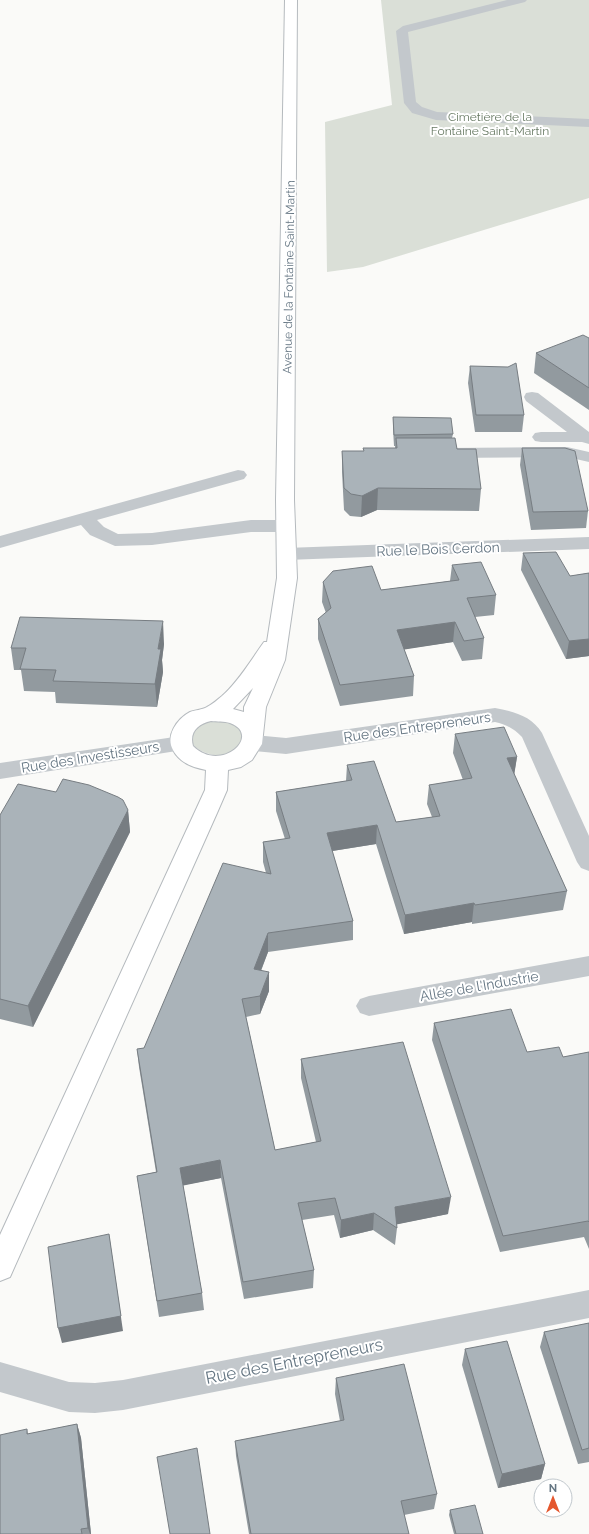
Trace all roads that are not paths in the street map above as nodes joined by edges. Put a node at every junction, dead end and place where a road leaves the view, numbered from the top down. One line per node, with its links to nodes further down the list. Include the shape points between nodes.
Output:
1 (291, 0): 11 (main road, Avenue de la Fontaine Saint-Martin)
2 (521, 0): 3 (street, via 402,30 410,103 417,110 436,116)
3 (589, 123)
4 (532, 398): 6 (street)
5 (474, 438): 6 (street)
6 (587, 438)
7 (433, 453): 8 (street, via 567,452)
8 (589, 457)
9 (238, 475): 10 (street)
10 (85, 518): 11 (street, via 97,531 115,540 152,539 251,526); 12 (street)
11 (285, 526): 14 (main road, Avenue de la Fontaine Saint-Martin)
12 (0, 542)
13 (589, 543): 14 (street, Rue le Bois Cerdon)
14 (286, 554): 15 (main road, Avenue de la Fontaine Saint-Martin, via 286,578)
15 (276, 639): 16 (main road, via 238,692); 17 (main road, Avenue de la Fontaine Saint-Martin, via 275,660 255,707)
16 (212, 714): 17 (main road, via 236,716 246,722); 18 (main road, via 191,721 180,736)
17 (253, 738): 19 (main road, via 249,751 241,758 230,763); 21 (street, Rue des Entrepreneurs, via 286,746 495,715 506,716 531,733)
18 (181, 744): 19 (main road, via 193,759); 20 (street, Rue des Investisseurs)
19 (217, 764): 24 (main road, via 216,790)
20 (0, 771)
21 (589, 862)
22 (589, 966): 23 (street, Allée de l'Industrie)
23 (369, 1006)
24 (0, 1267)
25 (589, 1304): 26 (street, Rue des Entrepreneurs, via 123,1395 69,1397)
26 (0, 1377)

